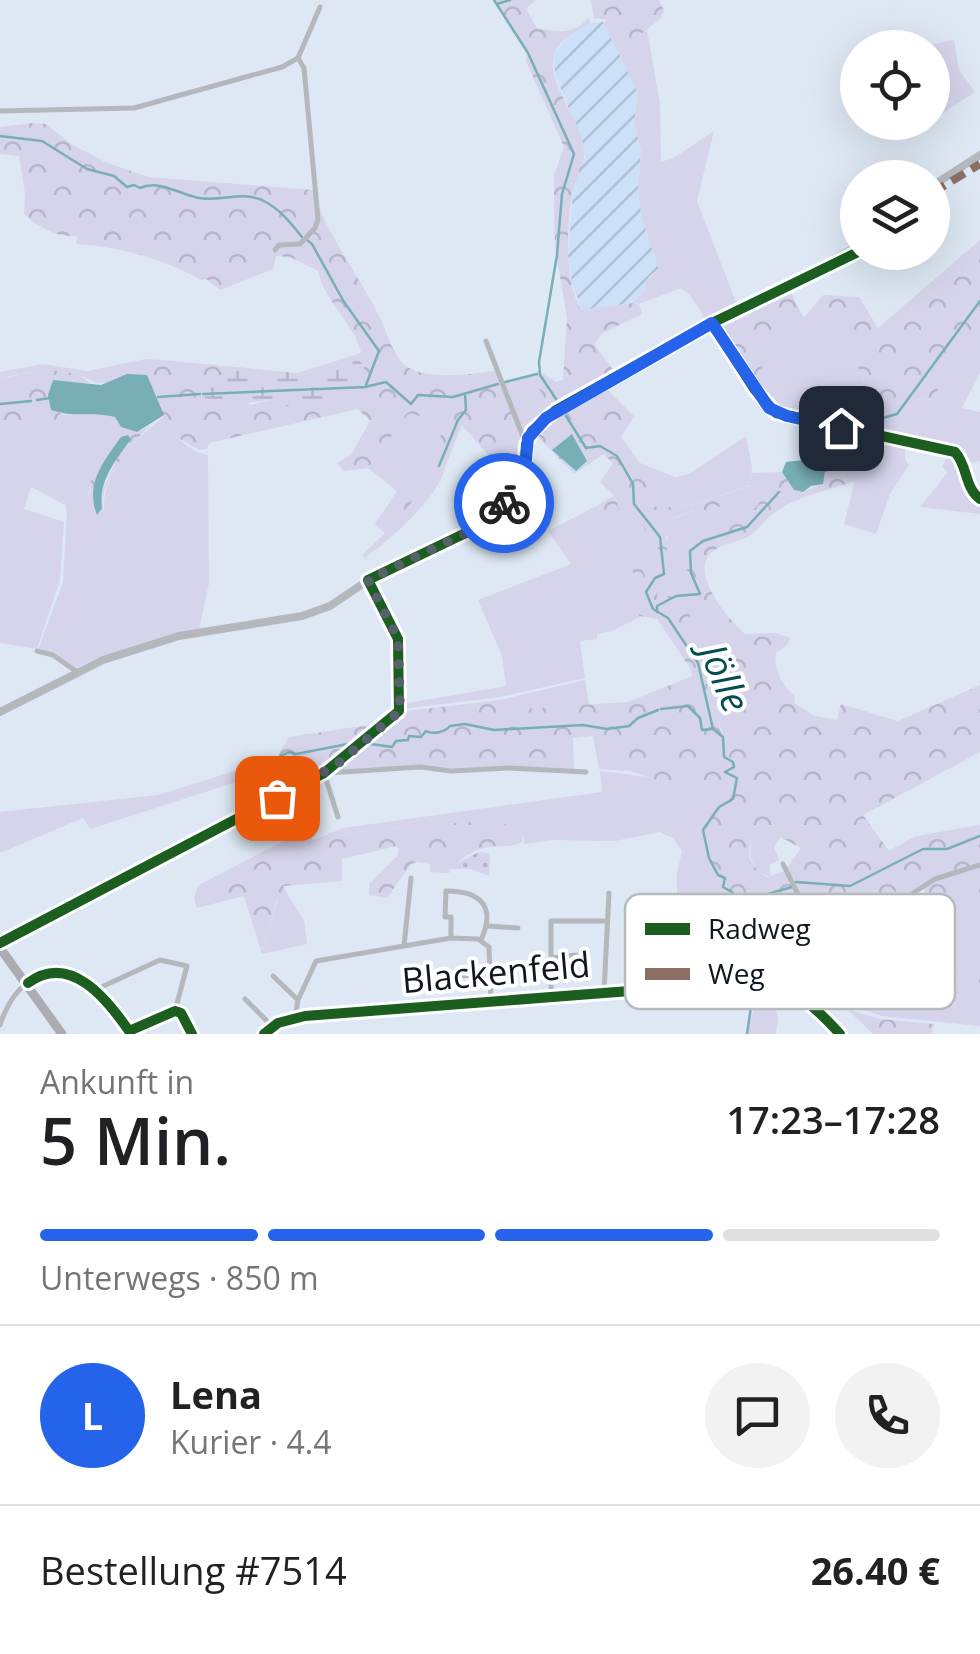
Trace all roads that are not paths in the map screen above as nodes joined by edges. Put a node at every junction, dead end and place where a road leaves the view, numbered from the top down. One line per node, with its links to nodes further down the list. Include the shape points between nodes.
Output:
1 (320, 7): 2 (street)
2 (298, 58): 3 (street, via 134,108); 6 (street, via 318,219 300,244)
3 (0, 111)
4 (980, 156): 5 (street)
5 (950, 175)
6 (275, 250)
7 (840, 255): 8 (street)
8 (712, 323): 10 (street, via 574,400 538,425); 11 (street, via 776,413 954,452)
9 (486, 342): 10 (street)
10 (526, 445): 12 (street, via 524,480 484,523)
11 (980, 499)
12 (368, 580): 14 (street, via 313,613 179,636); 17 (street, via 398,639 400,711)
13 (37, 651): 14 (street)
14 (77, 672): 15 (street)
15 (0, 712)
16 (586, 772): 17 (street, via 420,767)
17 (324, 773): 18 (street); 30 (street)
18 (338, 817)
19 (783, 864): 23 (street)
20 (980, 865): 24 (street)
21 (411, 878): 31 (street)
22 (609, 893): 25 (street)
23 (798, 894)
24 (912, 894)
25 (607, 921): 33 (street, via 551,921); 40 (street)
26 (487, 926): 27 (street); 28 (street, via 474,894 446,891); 29 (street)
27 (518, 928)
28 (450, 938): 29 (street); 31 (street)
29 (481, 940): 36 (street, via 490,950)
30 (0, 945): 37 (main road)
31 (404, 946): 43 (street, via 316,961)
32 (576, 955): 33 (street)
33 (551, 958): 41 (street)
34 (433, 972): 36 (street)
35 (273, 976): 43 (street)
36 (492, 976): 44 (street)
37 (28, 983): 38 (street, via 56,972); 47 (street, via 8,1002); 50 (main road)
38 (97, 989): 49 (street); 49 (street, via 160,960 187,966 175,1011)
39 (625, 991): 40 (street, Blackenfeld)
40 (604, 992): 41 (street, Blackenfeld)
41 (551, 997): 44 (street, Blackenfeld)
42 (245, 999): 48 (street)
43 (298, 1000): 46 (street)
44 (492, 1002): 46 (street, Blackenfeld)
45 (815, 1009): 52 (street, Blackenfeld)
46 (295, 1017): 48 (street, Blackenfeld)
47 (0, 1025)
48 (272, 1026): 51 (street, Blackenfeld)
49 (130, 1032)
50 (62, 1034)
51 (264, 1034)
52 (840, 1034)

